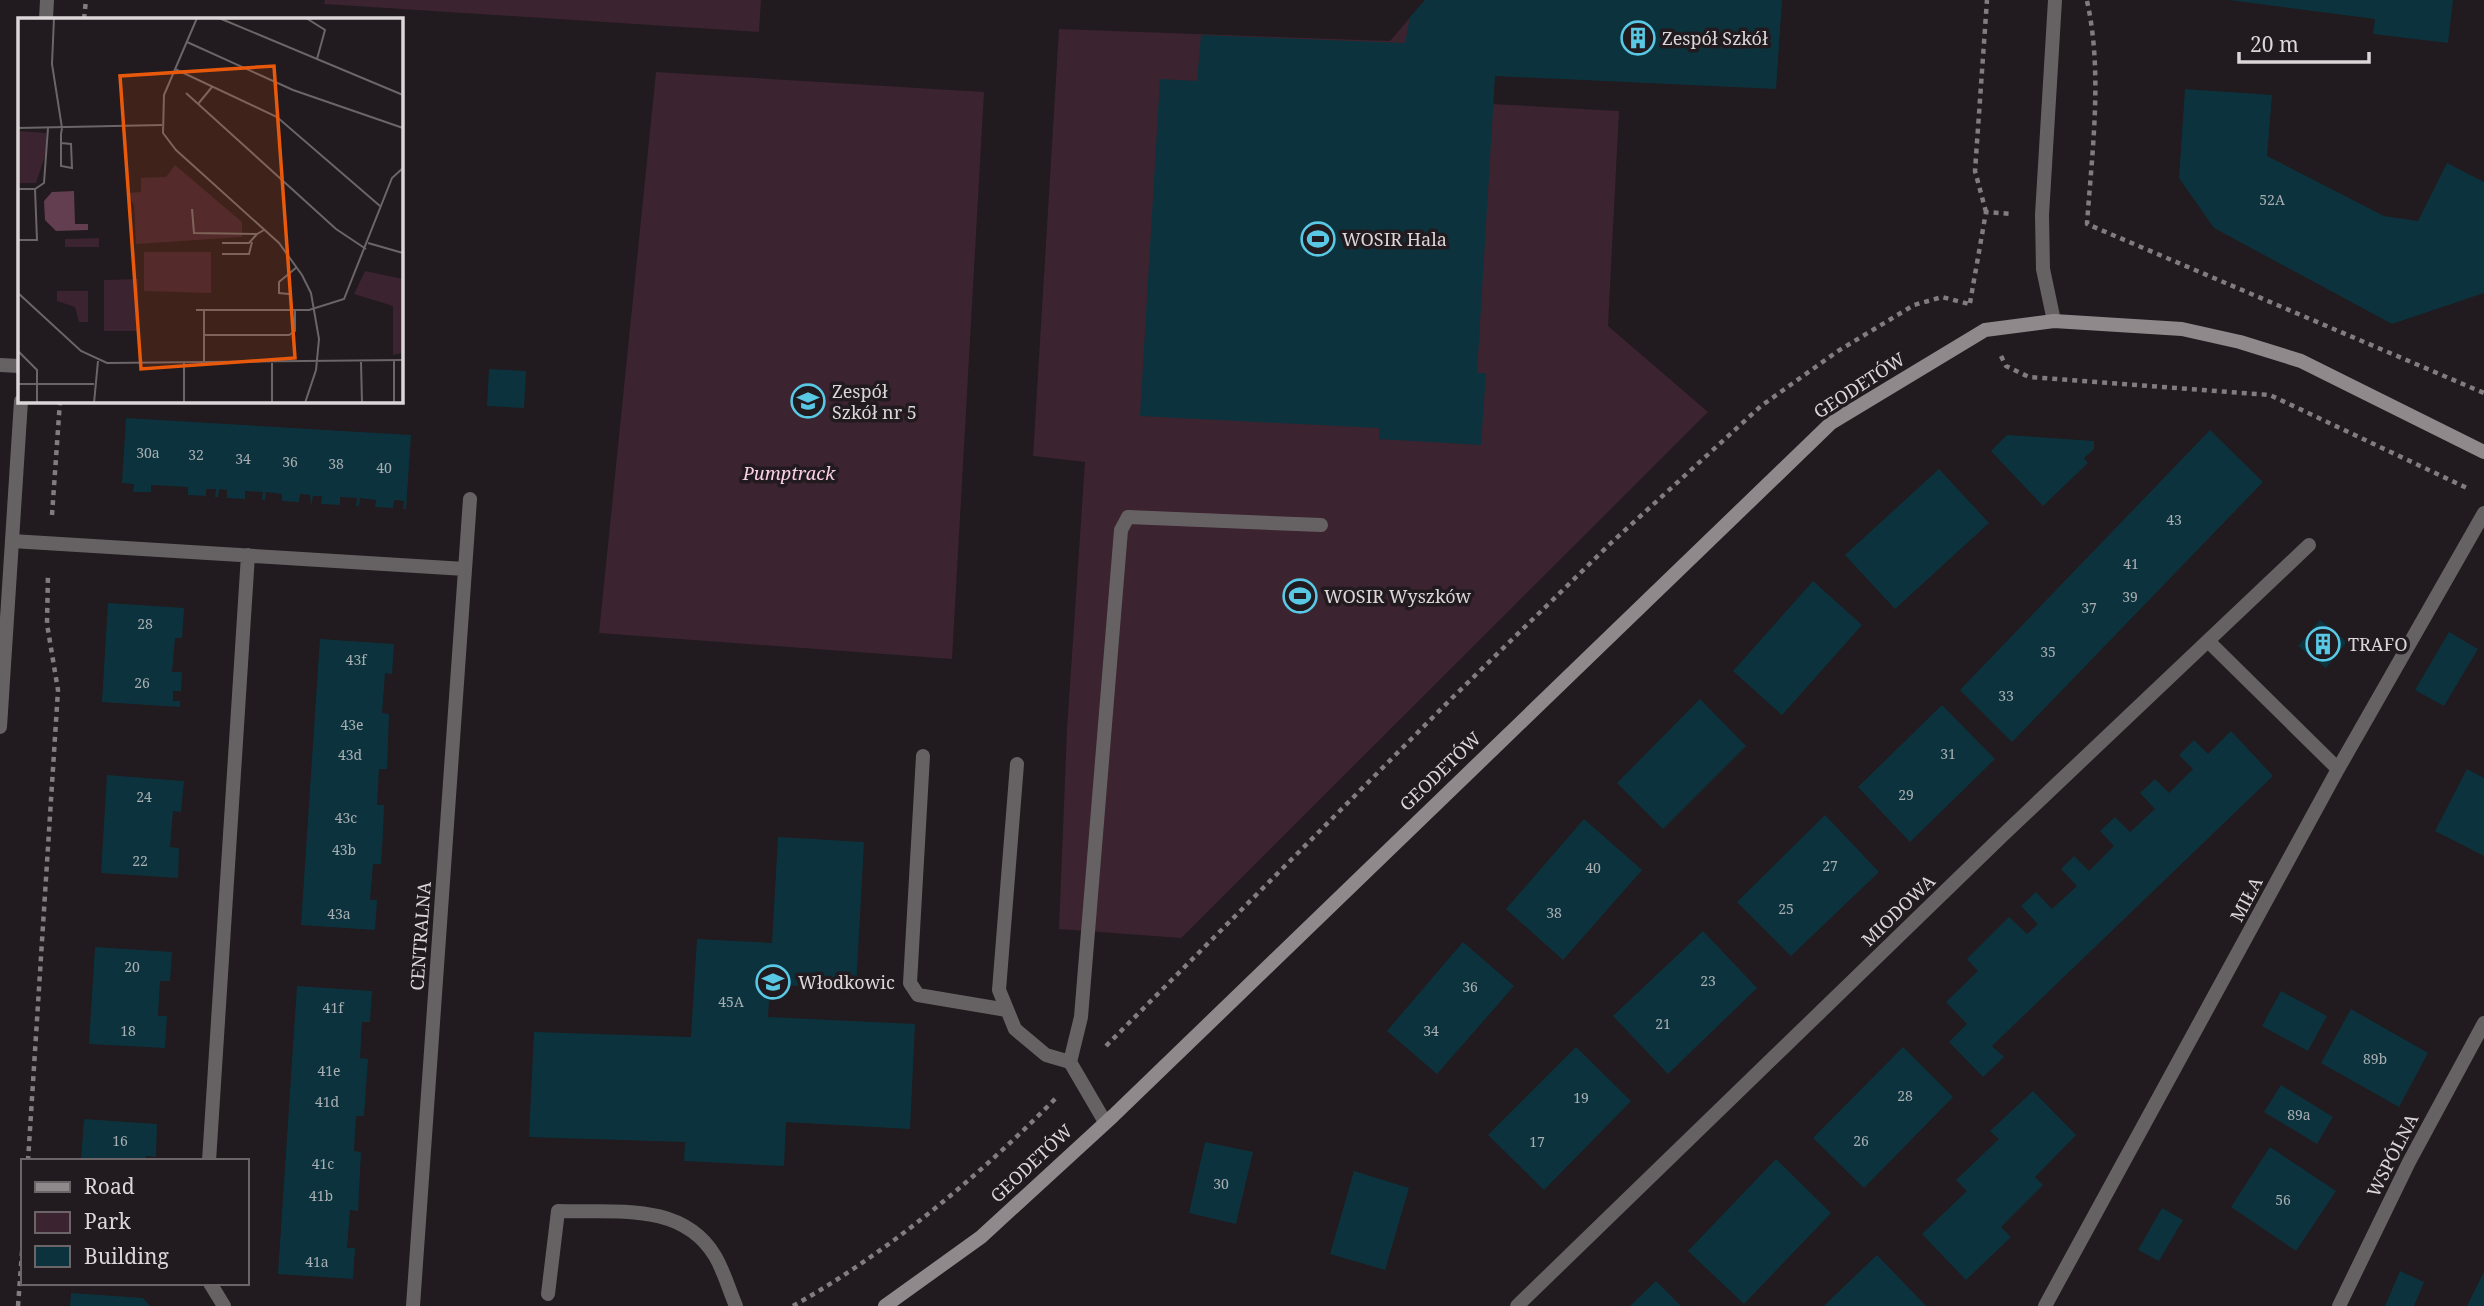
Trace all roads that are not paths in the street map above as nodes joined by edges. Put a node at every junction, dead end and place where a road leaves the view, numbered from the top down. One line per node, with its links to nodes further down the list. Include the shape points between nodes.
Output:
1 (47, 0): 3 (street)
2 (2055, 0): 4 (street, via 2042,215 2043,269)
3 (46, 18)
4 (2054, 321): 8 (street, GEODETÓW, via 2182,329 2253,346 2301,361); 24 (street, GEODETÓW, via 1985,330 1831,423)
5 (0, 365): 6 (street)
6 (18, 366)
7 (21, 402): 12 (street)
8 (2484, 452)
9 (470, 499): 15 (street, CENTRALNA)
10 (2484, 513): 20 (street, MIŁA)
11 (1321, 524): 23 (street, via 1128,517 1121,530 1081,1017)
12 (12, 541): 14 (street); 17 (street)
13 (2309, 545): 16 (street, MIODOWA)
14 (248, 555): 15 (street); 25 (street)
15 (465, 569): 29 (street, CENTRALNA)
16 (2209, 642): 20 (street); 32 (street, MIODOWA)
17 (0, 727)
18 (923, 756): 21 (street, via 910,983 918,995)
19 (1017, 764): 21 (street, via 999,990)
20 (2338, 769): 33 (street, MIŁA)
21 (1007, 1010): 23 (street, via 1015,1029 1046,1055)
22 (2484, 1023): 34 (street, WSPÓLNA)
23 (1070, 1062): 24 (street)
24 (1105, 1122): 31 (street, GEODETÓW, via 981,1237)
25 (209, 1159)
26 (211, 1285): 28 (street)
27 (548, 1294): 30 (street, via 558,1211 659,1214 691,1228 705,1243 716,1257)
28 (223, 1306)
29 (413, 1306)
30 (736, 1306)
31 (885, 1306)
32 (1517, 1306)
33 (2045, 1306)
34 (2339, 1306)

